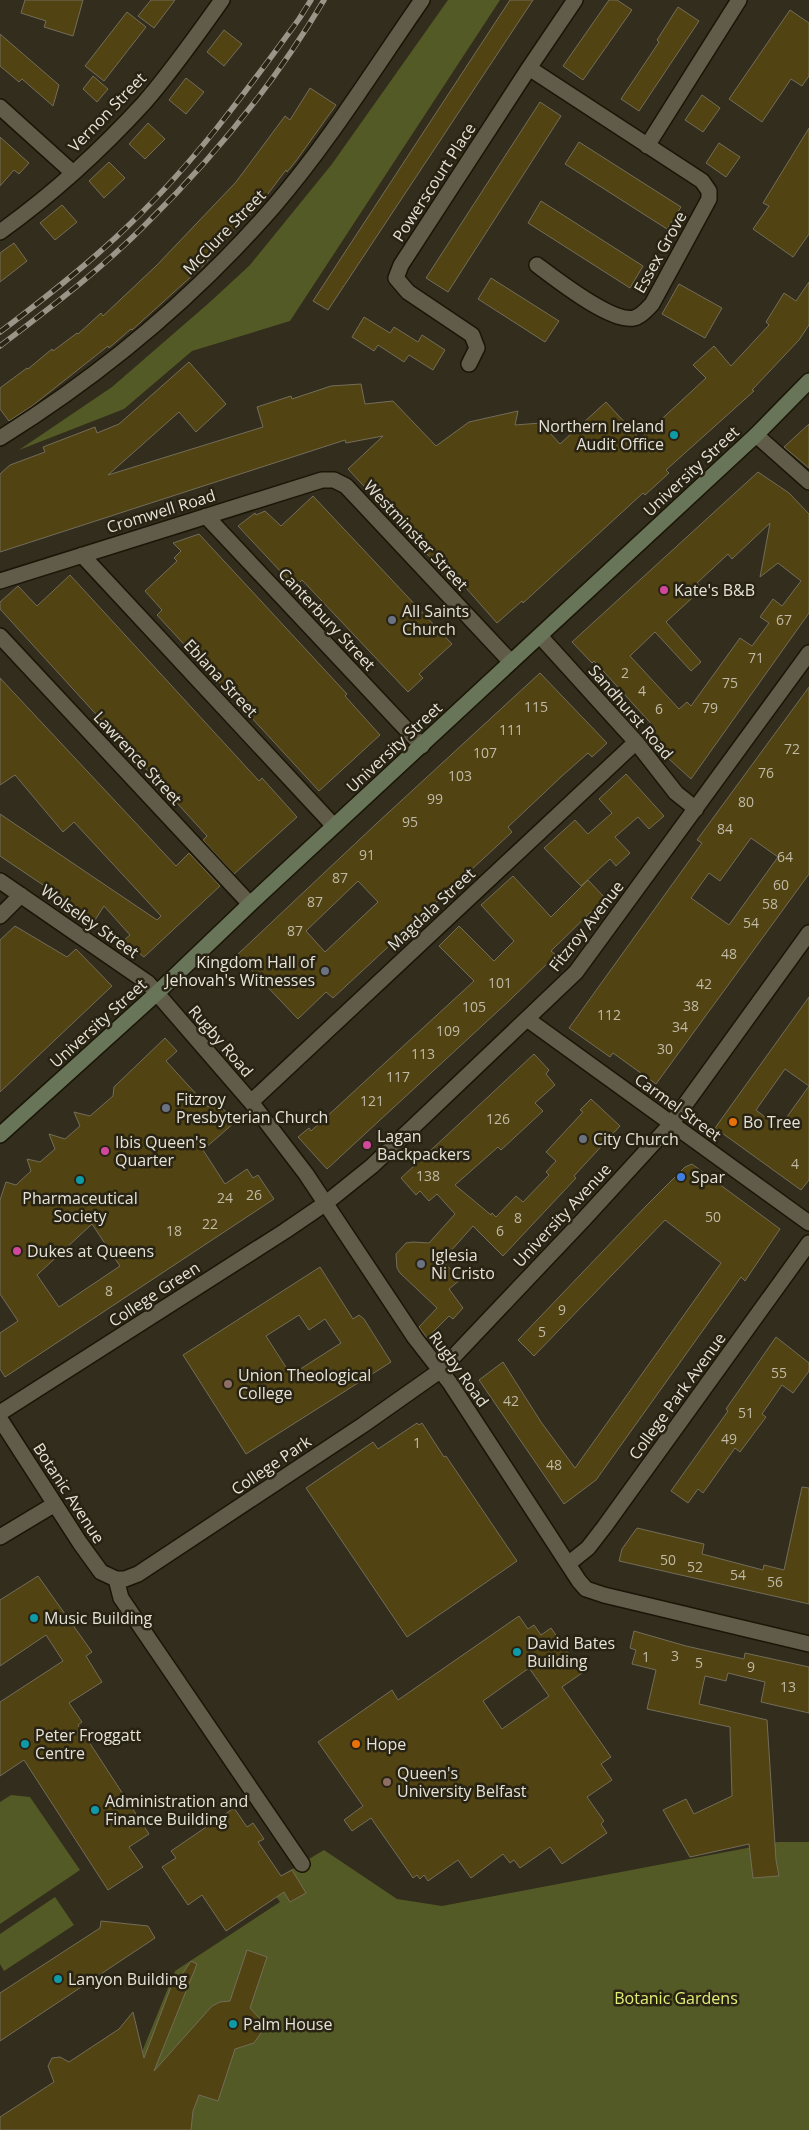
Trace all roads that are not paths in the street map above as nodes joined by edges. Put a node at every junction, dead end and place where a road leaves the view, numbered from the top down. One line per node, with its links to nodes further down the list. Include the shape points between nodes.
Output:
1 (222, 0): 8 (street, Vernon Street, via 144,103)
2 (422, 0): 14 (street, McClure Street, via 314,156 228,256 127,348)
3 (575, 0): 5 (street, Powerscourt Place)
4 (739, 0): 7 (street)
5 (529, 68): 7 (street, Essex Grove); 11 (street, Powerscourt Place, via 401,265 396,278 408,292 472,336 477,348)
6 (0, 107): 8 (street)
7 (647, 146): 10 (street, Essex Grove, via 702,181 709,199 644,313 636,318 626,318 609,312)
8 (72, 172): 9 (street, Vernon Street)
9 (0, 232)
10 (537, 265)
11 (469, 364)
12 (809, 381): 13 (street, University Street)
13 (756, 435): 16 (street); 21 (street, University Street)
14 (0, 438)
15 (334, 480): 17 (street, Cromwell Road, via 322,480); 23 (street, Westminster Street, via 346,486)
16 (809, 482)
17 (206, 516): 18 (street, Cromwell Road); 25 (street, Canterbury Street)
18 (82, 554): 19 (street, Cromwell Road); 27 (street, Eblana Street)
19 (0, 580)
20 (0, 636): 30 (street, Lawrence Street)
21 (540, 636): 23 (street, University Street); 24 (street, Sandhurst Road)
22 (809, 653): 26 (street, Fitzroy Avenue)
23 (511, 662): 25 (street, University Street)
24 (636, 742): 26 (street, Sandhurst Road, via 676,793); 35 (street, Magdala Street)
25 (422, 746): 27 (street, University Street)
26 (696, 809): 34 (street, Fitzroy Avenue, via 576,972)
27 (334, 826): 30 (street, University Street)
28 (0, 881): 29 (street, Wolseley Street)
29 (21, 895): 31 (street); 33 (street, Wolseley Street, via 148,983)
30 (250, 904): 33 (street, University Street)
31 (0, 916)
32 (809, 933): 36 (street, University Avenue)
33 (157, 993): 35 (street, Rugby Road); 37 (street, University Street)
34 (526, 1019): 36 (street, Carmel Street); 38 (street, Fitzroy Avenue, via 372,1166)
35 (251, 1102): 38 (street, Rugby Road)
36 (671, 1124): 39 (street, Carmel Street); 41 (street, University Avenue)
37 (0, 1135)
38 (326, 1203): 41 (street, Rugby Road, via 415,1338); 42 (street, College Green)
39 (809, 1223)
40 (809, 1243): 46 (street, College Park Avenue, via 605,1526 588,1548)
41 (441, 1370): 46 (street, Rugby Road); 47 (street, College Park, via 363,1426 144,1570 125,1579)
42 (0, 1413)
43 (0, 1419): 44 (street, Botanic Avenue)
44 (55, 1504): 45 (street); 47 (street, Botanic Avenue, via 101,1572)
45 (0, 1537)
46 (568, 1564): 48 (street, Rugby Road, via 586,1589 604,1595)
47 (116, 1579): 49 (street, via 120,1598)
48 (809, 1644)
49 (302, 1864)

